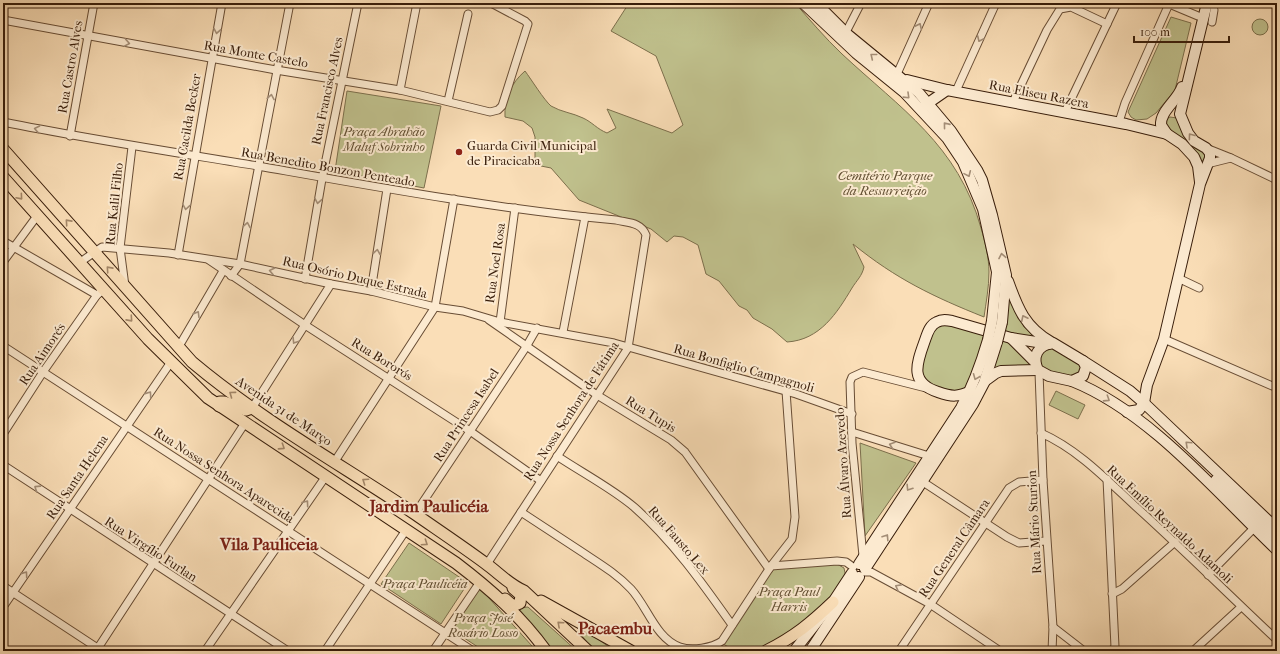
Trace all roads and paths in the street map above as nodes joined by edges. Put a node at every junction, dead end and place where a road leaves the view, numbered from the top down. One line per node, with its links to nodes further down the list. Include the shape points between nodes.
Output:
1 (4, 3): 17 (street)
2 (94, 3): 22 (street, Rua Castro Alves)
3 (222, 3): 24 (street, Rua Cacilda Becker, one-way to 24)
4 (290, 3): 25 (street)
5 (358, 3): 27 (street, Rua Francisco Alves)
6 (417, 3): 28 (street)
7 (492, 3): 30 (street, Rua Monte Castelo, via 528,24 502,106 490,112)
8 (803, 3): 23 (street)
9 (816, 3): 23 (street)
10 (861, 3): 23 (street)
11 (929, 3): 26 (street, one-way to 11)
12 (996, 3): 29 (street, one-way to 29)
13 (1117, 3): 21 (street)
14 (1202, 3): 20 (street)
15 (1168, 4): 20 (street); 37 (street, via 1125,103)
16 (1211, 6): 20 (street)
17 (3, 11)
18 (468, 14): 30 (street)
19 (3, 20): 22 (street, Rua Monte Castelo)
20 (1202, 22): 34 (street, via 1181,90); 35 (street)
21 (1106, 24): 31 (street, via 1071,8 1060,10 1047,30); 33 (street)
22 (89, 36): 24 (street, Rua Monte Castelo, one-way to 24); 39 (street, Rua Castro Alves)
23 (844, 36): 26 (street, one-way to 23); 32 (street, one-way to 32, via 856,53)
24 (212, 59): 25 (street, Rua Monte Castelo); 43 (street, Rua Cacilda Becker)
25 (276, 70): 27 (street, Rua Monte Castelo); 47 (street, one-way to 25)
26 (900, 76): 29 (street, Rua Eliseu Razera); 32 (street)
27 (341, 81): 28 (street, Rua Monte Castelo); 49 (street, Rua Francisco Alves)
28 (400, 90): 30 (street, Rua Monte Castelo)
29 (951, 90): 31 (street, Rua Eliseu Razera); 32 (street)
30 (448, 101)
31 (1013, 102): 33 (street, Rua Eliseu Razera)
32 (924, 106): 68 (street, one-way to 32, via 982,180 956,138); 80 (street, one-way to 80, via 963,162 983,209 997,272)
33 (1065, 112): 37 (street, Rua Eliseu Razera)
34 (1163, 116): 35 (street, Rua Eliseu Razera, via 1169,112); 37 (street, Rua Eliseu Razera, via 1149,124); 38 (street, via 1161,125)
35 (1181, 118): 41 (street, one-way to 35, via 1194,141)
36 (3, 122): 39 (street, Rua Benedito Bonzon Penteado, one-way to 36)
37 (1122, 123): 38 (street, Rua Eliseu Razera)
38 (1168, 134): 45 (street, Rua Eliseu Razera, via 1189,150)
39 (70, 136): 40 (street, Rua Benedito Bonzon Penteado)
40 (132, 147): 43 (street, Rua Benedito Bonzon Penteado); 60 (street, Rua Kalil Filho)
41 (1206, 148): 44 (street); 46 (street, via 1210,153)
42 (3, 149): 61 (main road, Avenida 31 de Março, one-way to 42)
43 (194, 157): 47 (street, Rua Benedito Bonzon Penteado); 62 (street, Rua Cacilda Becker, one-way to 62)
44 (1231, 158): 46 (street); 50 (street)
45 (1196, 161): 46 (street, via 1202,165); 51 (street)
46 (1209, 162): 51 (street)
47 (258, 166): 49 (street, Rua Benedito Bonzon Penteado); 66 (street, one-way to 47)
48 (3, 177): 55 (main road, one-way to 55)
49 (322, 178): 52 (street, Rua Benedito Bonzon Penteado); 71 (street, Rua Francisco Alves, one-way to 71)
50 (1277, 180)
51 (1200, 184): 70 (street)
52 (387, 189): 53 (street, Rua Benedito Bonzon Penteado); 75 (street, one-way to 52)
53 (454, 199): 54 (street, Rua Benedito Bonzon Penteado); 77 (street)
54 (515, 208): 56 (street, Rua Benedito Bonzon Penteado); 79 (street, Rua Noel Rosa)
55 (37, 216): 59 (street); 65 (main road)
56 (585, 217): 57 (street, Rua Benedito Bonzon Penteado, via 639,225); 83 (street)
57 (646, 235): 91 (street, Rua Nossa Senhora de Fátima)
58 (3, 241): 59 (street)
59 (14, 248): 64 (street); 76 (street)
60 (120, 248): 61 (street, Rua Osório Duque Estrada, via 102,247); 62 (street, Rua Osório Duque Estrada); 73 (street, Rua Kalil Filho)
61 (93, 251): 65 (street); 73 (main road, Avenida 31 de Março, one-way to 61)
62 (178, 255): 63 (street, Rua Osório Duque Estrada)
63 (209, 260): 66 (street, Rua Osório Duque Estrada); 67 (street, Rua Bororós)
64 (3, 262)
65 (79, 263): 76 (main road)
66 (240, 264): 69 (street); 71 (street, Rua Osório Duque Estrada, one-way to 66)
67 (224, 271): 69 (street, Rua Bororós); 90 (street, one-way to 67)
68 (1006, 275): 80 (street); 87 (street, one-way to 68, via 1027,324)
69 (231, 276): 81 (street, Rua Bororós)
70 (1178, 278): 74 (street); 85 (street)
71 (305, 279): 72 (street, Rua Osório Duque Estrada)
72 (331, 284): 75 (street, Rua Osório Duque Estrada); 81 (street)
73 (125, 287): 90 (main road, Avenida 31 de Março)
74 (1199, 288)
75 (371, 291): 77 (street, Rua Osório Duque Estrada)
76 (100, 293): 93 (main road, one-way to 93); 95 (street, Rua Aimorés)
77 (435, 307): 78 (street, Rua Osório Duque Estrada); 96 (street)
78 (484, 317): 79 (street, Rua Osório Duque Estrada); 89 (street, Rua Tupis)
79 (500, 322): 82 (street, Rua Osório Duque Estrada)
80 (997, 322): 86 (street, bridge)
81 (305, 325): 96 (street, Rua Bororós); 109 (street, one-way to 109)
82 (537, 328): 83 (street, Rua Osório Duque Estrada); 89 (street, Rua Princesa Isabel)
83 (563, 332): 91 (street, Rua Osório Duque Estrada)
84 (1011, 338): 87 (street); 94 (street); 100 (street, via 952,321 936,322 928,333 917,362 918,377)
85 (1164, 339): 99 (street); 101 (street)
86 (993, 341): 98 (street); 103 (street, one-way to 103)
87 (1051, 344): 92 (street); 94 (street, via 1038,349 1035,355)
88 (3, 346): 95 (street, Rua Nossa Senhora Aparecida)
89 (526, 347): 105 (street, Rua Tupis); 116 (street, Rua Princesa Isabel)
90 (178, 348): 109 (main road, Avenida 31 de Março, one-way to 90, via 213,380)
91 (628, 348): 102 (street, Rua Bonfiglio Campagnoli); 105 (street, Rua Nossa Senhora de Fátima)
92 (1083, 361): 97 (street, via 1086,372 1079,379); 104 (street)
93 (171, 362): 108 (main road); 115 (street, Rua Santa Helena, one-way to 93)
94 (1040, 370): 97 (street); 98 (street, via 1001,371); 118 (street, Rua Mário Sturion)
95 (43, 372): 115 (street, Rua Nossa Senhora Aparecida); 119 (street, Rua Aimorés)
96 (388, 377): 116 (street, Rua Bororós); 124 (street)
97 (1072, 381): 111 (street, one-way to 111, via 1092,389)
98 (984, 383): 131 (street)
99 (1147, 385): 104 (street, via 1137,391); 107 (street)
100 (926, 388): 106 (street); 112 (street, Rua Álvaro Azevedo, via 859,373 852,377 850,382)
101 (1277, 388)
102 (786, 391): 112 (street, Rua Bonfiglio Campagnoli); 147 (street, via 795,516 792,539)
103 (971, 391): 106 (street, via 959,397); 110 (street)
104 (1130, 391): 107 (street)
105 (597, 395): 122 (street, Rua Nossa Senhora de Fátima); 147 (street, Rua Tupis, via 671,440 685,452)
106 (952, 397): 110 (street)
107 (1144, 403): 111 (street, via 1138,410); 137 (street, one-way to 107)
108 (219, 406): 109 (main road, via 220,402 224,402 246,410); 113 (main road)
109 (252, 408): 114 (main road, Avenida 31 de Março)
110 (961, 408): 123 (street)
111 (1127, 412): 121 (street)
112 (852, 414): 117 (street, Rua Álvaro Azevedo)
113 (245, 423): 120 (main road); 127 (street)
114 (273, 423): 120 (main road); 124 (main road, Avenida 31 de Março)
115 (126, 426): 127 (street, Rua Nossa Senhora Aparecida); 132 (street, Rua Santa Helena)
116 (470, 431): 130 (street, Rua Bororós); 134 (street, Rua Princesa Isabel)
117 (852, 432): 123 (street, one-way to 117); 148 (street, Rua Álvaro Azevedo)
118 (1041, 433): 128 (street, Rua Emílio Reynaldo Adamoli, via 1073,451); 129 (street, Rua Mário Sturion)
119 (3, 434)
120 (263, 435): 126 (main road, one-way to 126)
121 (1169, 446): 136 (street); 140 (street, via 1193,460)
122 (557, 456): 130 (street, Rua Nossa Senhora de Fátima); 162 (street, Rua Fausto Lex, via 632,506 647,519 709,592)
123 (930, 456): 148 (street, one-way to 148)
124 (335, 461): 134 (main road, Avenida 31 de Março, one-way to 124)
125 (3, 465): 132 (street, Rua Virgílio Furlan, one-way to 125)
126 (326, 476): 138 (street, one-way to 126); 139 (main road)
127 (208, 479): 138 (street, Rua Nossa Senhora Aparecida); 144 (street)
128 (1107, 479): 142 (street, Rua Emílio Reynaldo Adamoli); 156 (street)
129 (1043, 480): 135 (street, Rua General Câmara, via 1018,482 1009,488); 141 (street, Rua Mário Sturion)
130 (541, 481): 133 (street, Rua Nossa Senhora de Fátima)
131 (923, 482): 135 (street); 148 (street, one-way to 131)
132 (70, 509): 144 (street, Rua Virgílio Furlan); 155 (street, Rua Santa Helena, one-way to 132)
133 (521, 512): 146 (street, Rua Nossa Senhora de Fátima); 162 (street, via 617,575 633,591 671,642 681,647 699,648 715,645 722,640)
134 (415, 514): 146 (main road, Avenida 31 de Março)
135 (985, 523): 141 (street, via 1019,543); 158 (street, Rua General Câmara)
136 (1254, 528): 143 (street); 149 (street)
137 (1277, 529)
138 (287, 530): 152 (street, Rua Nossa Senhora Aparecida); 161 (street)
139 (406, 530): 145 (main road, one-way to 145); 152 (street)
140 (1277, 540)
141 (1046, 541): 163 (street, Rua Mário Sturion)
142 (1175, 542): 149 (street, Rua Emílio Reynaldo Adamoli); 156 (street, via 1122,589)
143 (1277, 550)
144 (152, 564): 161 (street, Rua Virgílio Furlan); 166 (street)
145 (456, 564): 150 (main road); 151 (main road, via 464,557)
146 (487, 564): 151 (main road, Avenida 31 de Março)
147 (770, 568): 148 (street, via 837,561); 162 (street)
148 (859, 568): 157 (street); 158 (street, one-way to 148); 167 (street)
149 (1208, 574): 160 (street, Rua Emílio Reynaldo Adamoli)
150 (480, 582): 151 (main road, via 492,587 513,606 520,603 520,595); 164 (street); 173 (main road, via 520,618)
151 (507, 582): 154 (main road, Avenida 31 de Março)
152 (369, 584): 164 (street, Rua Nossa Senhora Aparecida); 170 (street)
153 (3, 586): 155 (street)
154 (524, 591): 174 (main road, Avenida 31 de Março, one-way to 154); 175 (main road)
155 (12, 592): 159 (street, Rua Santa Helena); 166 (street)
156 (1112, 594): 182 (street, via 1115,647)
157 (833, 602): 176 (main road, via 806,628); 177 (street)
158 (930, 604): 178 (street, Rua General Câmara); 179 (street)
159 (3, 607)
160 (1241, 607): 165 (street, Rua Emílio Reynaldo Adamoli); 183 (street)
161 (230, 614): 168 (street); 169 (street, Rua Virgílio Furlan)
162 (732, 625)
163 (1053, 627): 180 (street, Rua Mário Sturion); 181 (street)
164 (445, 633): 171 (street); 172 (street, Rua Nossa Senhora Aparecida)
165 (1277, 640)
166 (98, 650)
167 (813, 650)
168 (205, 651)
169 (288, 651)
170 (324, 651)
171 (433, 651)
172 (473, 651)
173 (546, 651)
174 (588, 651)
175 (631, 651)
176 (766, 651)
177 (794, 651)
178 (899, 651)
179 (1000, 651)
180 (1052, 651)
181 (1084, 651)
182 (1111, 651)
183 (1193, 651)

